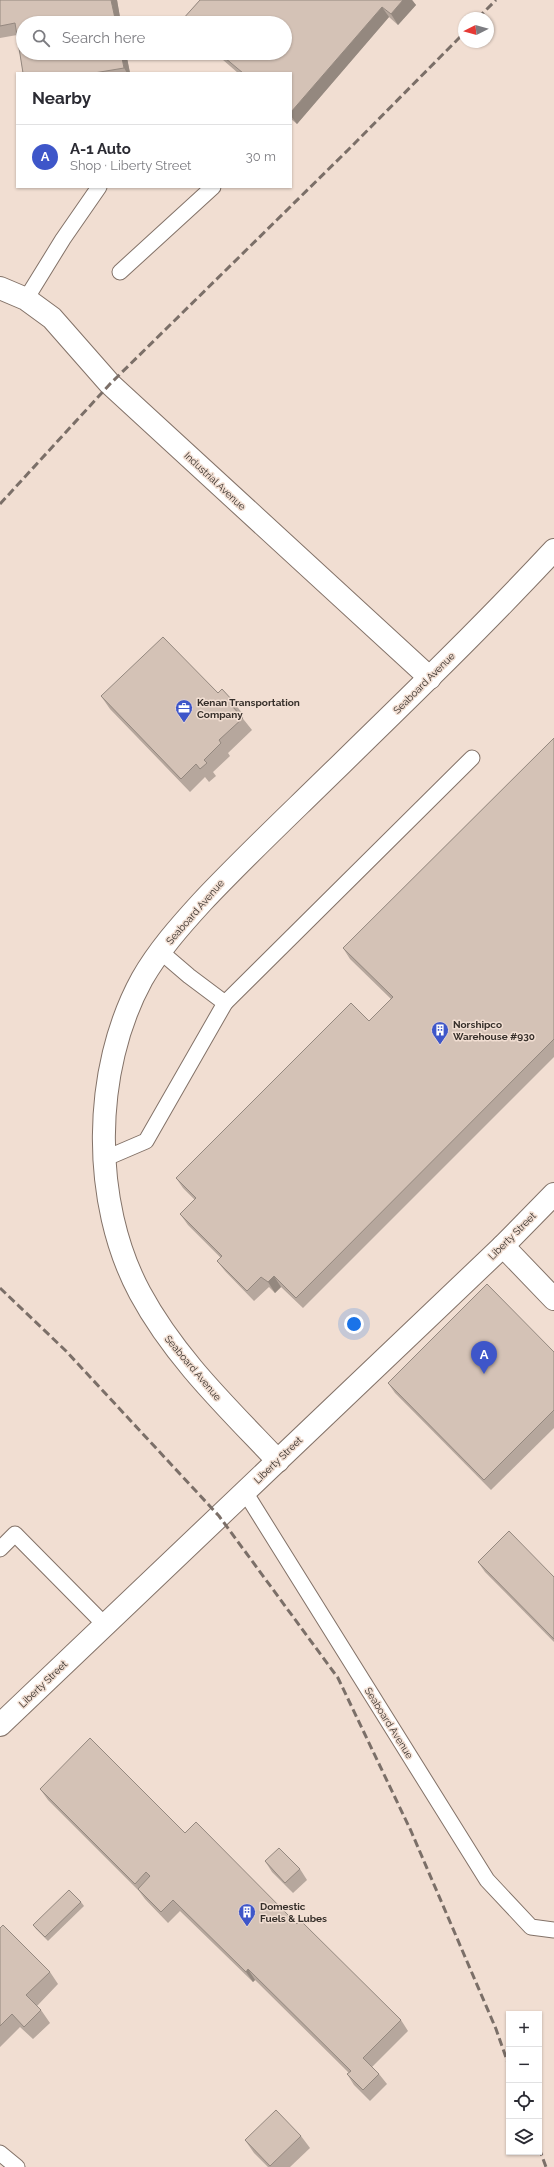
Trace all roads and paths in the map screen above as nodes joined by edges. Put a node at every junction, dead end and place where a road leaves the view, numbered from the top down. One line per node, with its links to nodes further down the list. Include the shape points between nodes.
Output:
1 (98, 188): 5 (lane)
2 (212, 188): 3 (lane)
3 (120, 272)
4 (0, 288): 5 (street, Industrial Avenue)
5 (26, 299): 7 (street, Industrial Avenue, via 52,318 110,384)
6 (554, 550): 7 (street, Seaboard Avenue)
7 (430, 678): 9 (street, Seaboard Avenue, via 234,868 175,932)
8 (472, 758): 10 (lane)
9 (161, 952): 10 (lane); 11 (street, Seaboard Avenue, via 142,979 123,1025 111,1064 105,1111)
10 (225, 1003): 11 (lane, via 146,1141)
11 (104, 1160): 15 (street, Seaboard Avenue, via 109,1202 122,1254 139,1292 169,1341 216,1396)
12 (554, 1194): 13 (street, Liberty Street)
13 (503, 1246): 14 (street); 15 (street, Liberty Street)
14 (554, 1299)
15 (278, 1461): 16 (street, Liberty Street)
16 (245, 1492): 18 (street, Liberty Street); 20 (lane, Seaboard Avenue, via 488,1880 531,1927)
17 (0, 1549): 18 (lane, via 15,1534)
18 (105, 1624): 19 (street, Liberty Street)
19 (0, 1725)
20 (554, 1930)
21 (0, 2153): 22 (lane)
22 (17, 2167)

